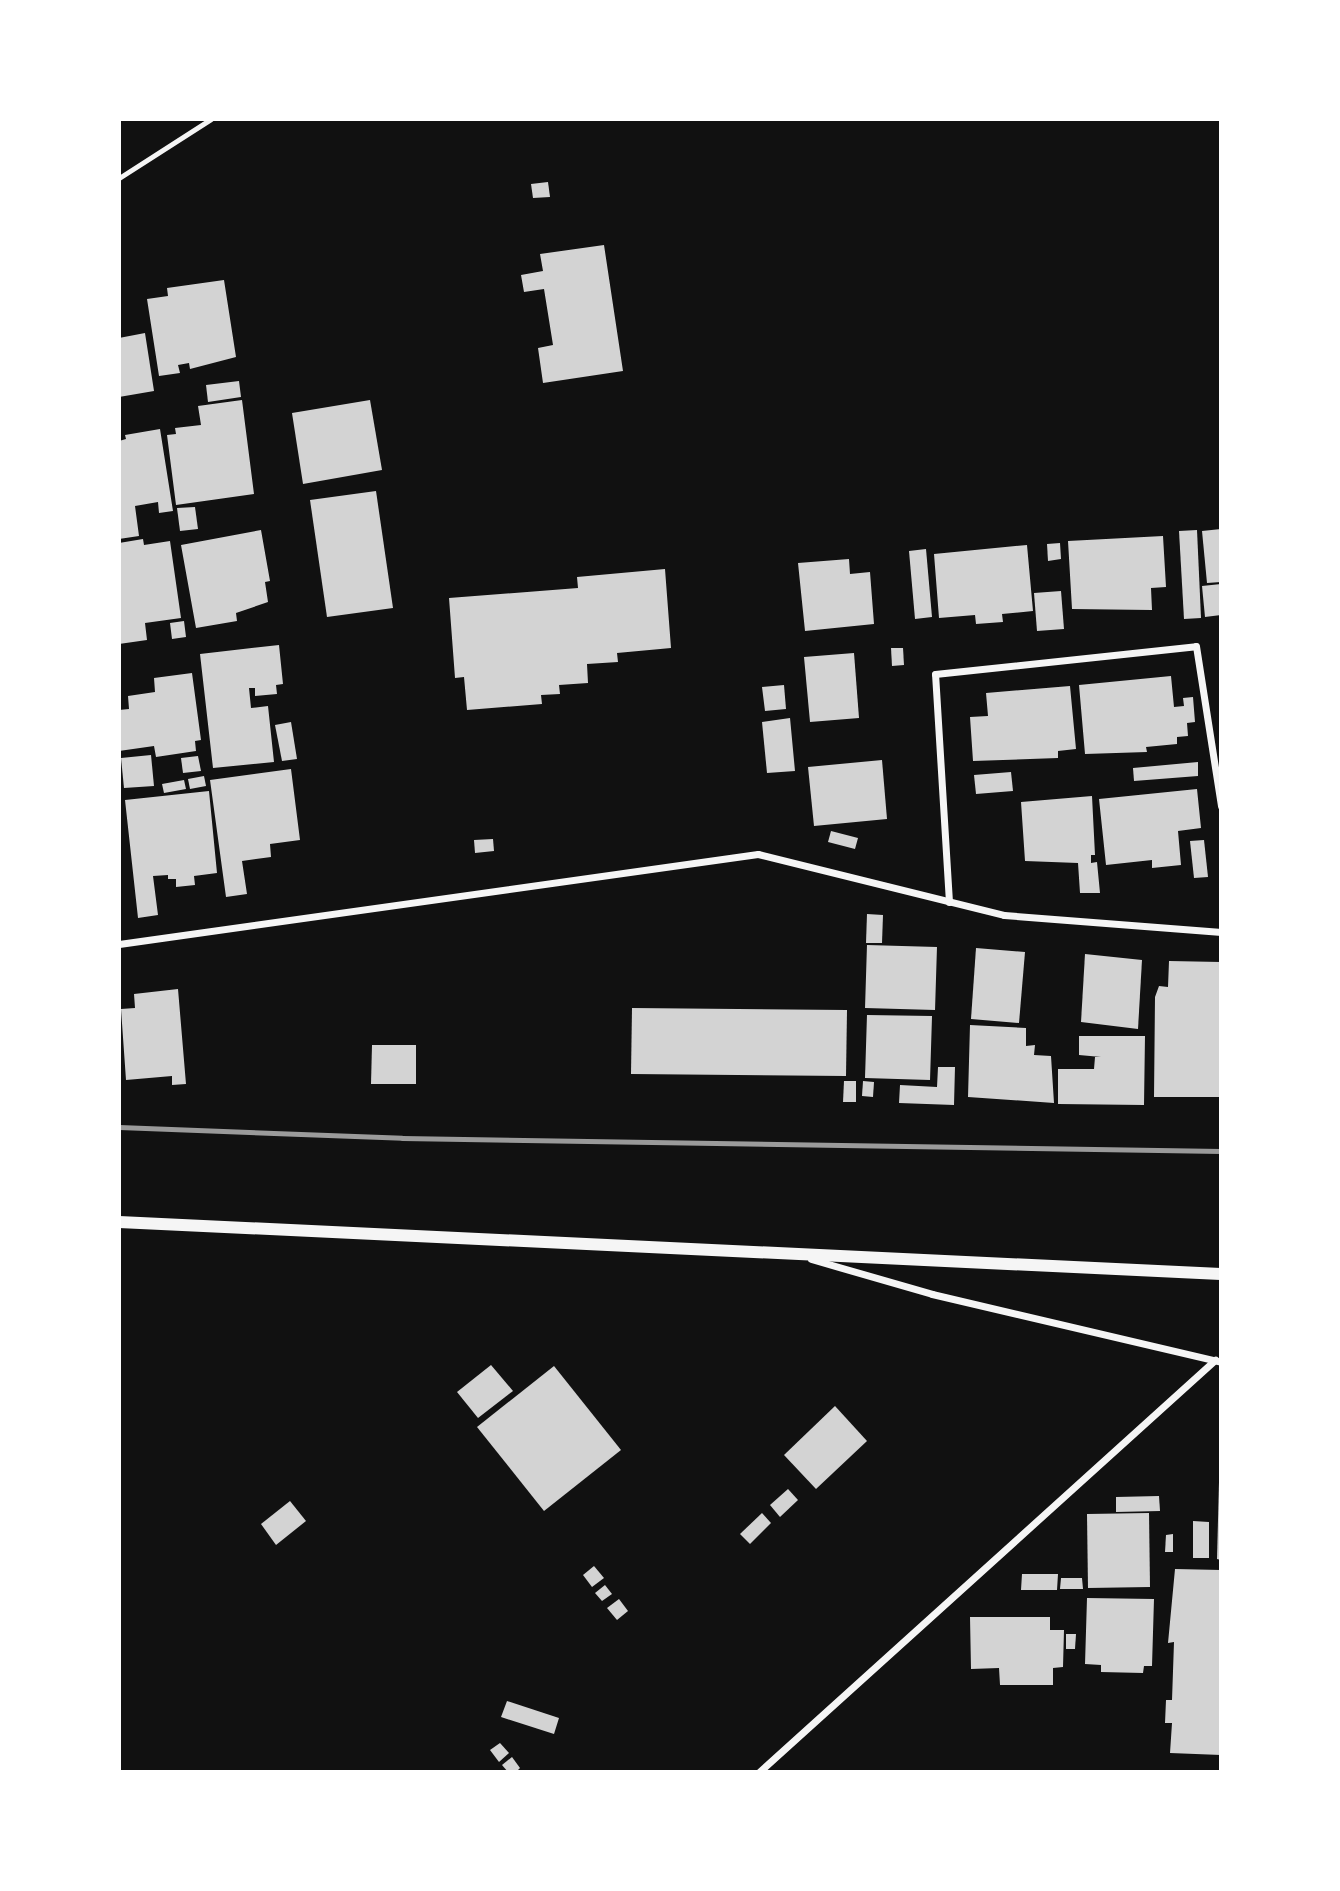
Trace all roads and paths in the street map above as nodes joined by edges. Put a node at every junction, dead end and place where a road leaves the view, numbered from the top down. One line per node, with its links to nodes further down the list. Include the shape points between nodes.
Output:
1 (211, 119): 2 (lane)
2 (119, 178)
3 (1221, 806): 4 (street, via 1196,646 936,674)
4 (949, 902): 5 (street, via 1004,915); 6 (street, via 758,854)
5 (1221, 932)
6 (119, 944)
7 (119, 1222): 8 (street)
8 (779, 1250): 9 (street); 10 (street, via 932,1294)
9 (1221, 1274)
10 (1218, 1361): 11 (street)
11 (759, 1772)

